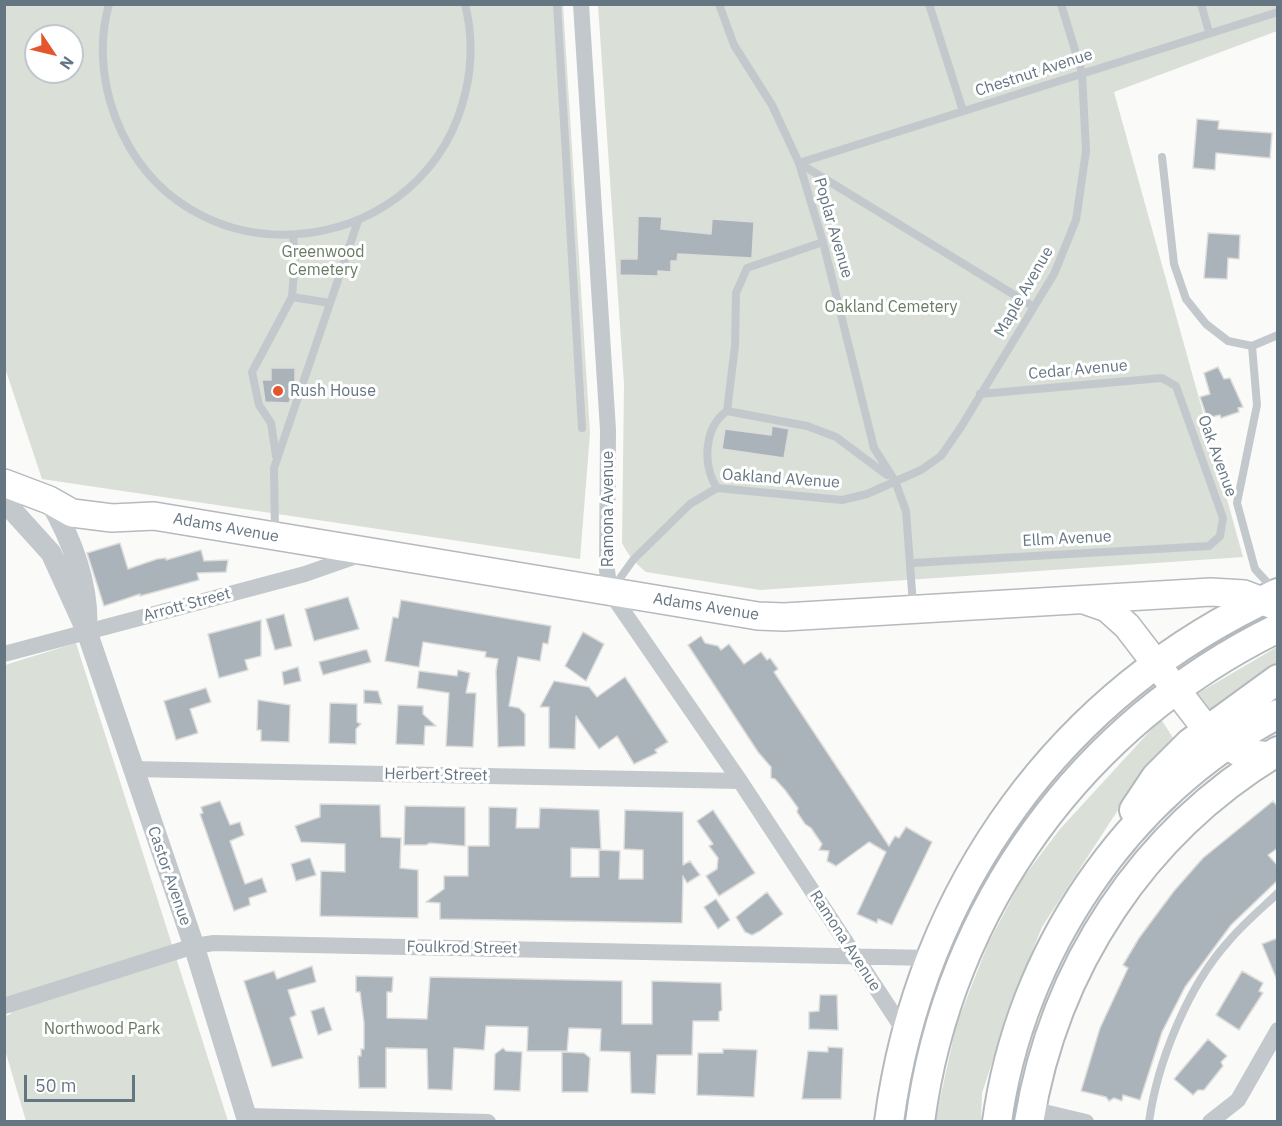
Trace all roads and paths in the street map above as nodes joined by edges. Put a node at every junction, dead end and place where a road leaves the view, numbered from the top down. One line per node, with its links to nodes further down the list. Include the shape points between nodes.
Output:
1 (109, 4): 16 (lane, via 103,34 105,81 114,116 129,148 146,171 192,210 223,225 255,233)
2 (465, 4): 15 (lane, via 470,71 452,132 439,155 412,187)
3 (557, 4): 26 (lane)
4 (580, 4): 37 (street, Ramona Avenue, via 608,430 607,570)
5 (718, 4): 14 (lane, Poplar Avenue, via 734,45 772,105)
6 (929, 4): 12 (lane)
7 (1060, 4): 11 (lane, Maple Avenue)
8 (1201, 4): 10 (lane)
9 (1278, 12): 10 (lane, Chestnut Avenue)
10 (1209, 32): 11 (lane, Chestnut Avenue)
11 (1082, 73): 12 (lane, Chestnut Avenue); 20 (lane, Maple Avenue, via 1086,151 1076,220 1062,259)
12 (963, 111): 14 (lane, Chestnut Avenue)
13 (1162, 157): 22 (lane, via 1174,264 1186,299 1206,324 1228,341)
14 (799, 163): 17 (lane, Poplar Avenue); 20 (lane)
15 (358, 221): 16 (lane, via 324,232); 19 (lane)
16 (293, 235): 18 (lane, via 296,258)
17 (823, 242): 25 (lane, via 747,268 736,293 735,346); 28 (lane, Poplar Avenue, via 874,448)
18 (292, 297): 19 (lane); 27 (lane, via 252,372 259,405 271,423)
19 (330, 303): 27 (lane)
20 (1034, 307): 24 (lane, Maple Avenue)
21 (1278, 335): 22 (lane)
22 (1252, 346): 38 (lane, via 1257,405 1237,503 1255,569)
23 (1176, 386): 24 (lane, Cedar Avenue, via 1162,378); 34 (lane, Oak Avenue, via 1223,518)
24 (980, 394): 28 (lane, Maple Avenue, via 941,456)
25 (727, 411): 28 (lane, via 807,426 836,436); 30 (lane, via 711,429 706,467)
26 (582, 428)
27 (276, 460): 33 (lane)
28 (895, 481): 30 (lane, Oakland AVenue, via 842,500); 36 (lane, Poplar Avenue, via 906,511)
29 (4, 483): 31 (main road, Adams Avenue)
30 (717, 488): 37 (lane, Oakland AVenue, via 690,504)
31 (49, 500): 33 (main road, Adams Avenue, via 76,495 131,504 154,516); 42 (street, Castor Avenue, via 66,529 87,602)
32 (4, 501): 42 (street, Castor Avenue, via 51,553)
33 (275, 536): 35 (main road, Adams Avenue)
34 (1220, 536): 36 (lane, Ellm Avenue, via 1209,546)
35 (368, 552): 37 (main road, Adams Avenue); 42 (street, Arrott Street, via 306,574)
36 (912, 563): 40 (lane, Poplar Avenue)
37 (617, 582): 40 (main road, Adams Avenue, via 770,617); 51 (street, Ramona Avenue)
38 (1274, 598): 39 (main road, Adams Avenue, via 1211,592); 44 (highway, via 1216,625)
39 (1080, 599): 40 (main road, Adams Avenue); 44 (main road, via 1107,608 1117,616)
40 (914, 610)
41 (1278, 628): 46 (highway, via 1224,657)
42 (87, 632): 43 (street, Arrott Street); 50 (street, Castor Avenue)
43 (5, 653)
44 (1156, 664): 46 (main road); 55 (highway, via 1087,722 1041,770 977,861)
45 (1278, 680): 48 (highway)
46 (1175, 690): 48 (main road); 63 (highway, via 1084,770 1033,832 1004,877 978,923 947,999 927,1072)
47 (1278, 714): 48 (highway)
48 (1215, 739): 49 (main road, via 1252,756); 64 (highway, via 1169,763 1144,793 1109,857 1069,916 1038,979 1012,1051)
49 (1273, 754): 59 (highway, via 1223,788 1177,828 1108,912 1058,1011)
50 (132, 768): 51 (street, Herbert Street); 53 (street, Castor Avenue)
51 (740, 782): 54 (street, Ramona Avenue)
52 (1278, 893): 66 (lane, via 1227,943 1199,982 1168,1048)
53 (194, 946): 54 (street, Foulkrod Street, via 214,943); 56 (street, Foulkrod Street); 60 (street, Castor Avenue)
54 (855, 956): 55 (street, Foulkrod Street); 58 (street, Ramona Avenue)
55 (930, 957): 58 (highway)
56 (4, 1006)
57 (1278, 1030): 67 (street, via 1238,1100)
58 (905, 1032): 62 (highway)
59 (1030, 1115): 65 (street)
60 (247, 1119): 61 (street)
61 (488, 1122)
62 (889, 1122)
63 (920, 1122)
64 (998, 1122)
65 (1086, 1122)
66 (1149, 1122)
67 (1210, 1122)

